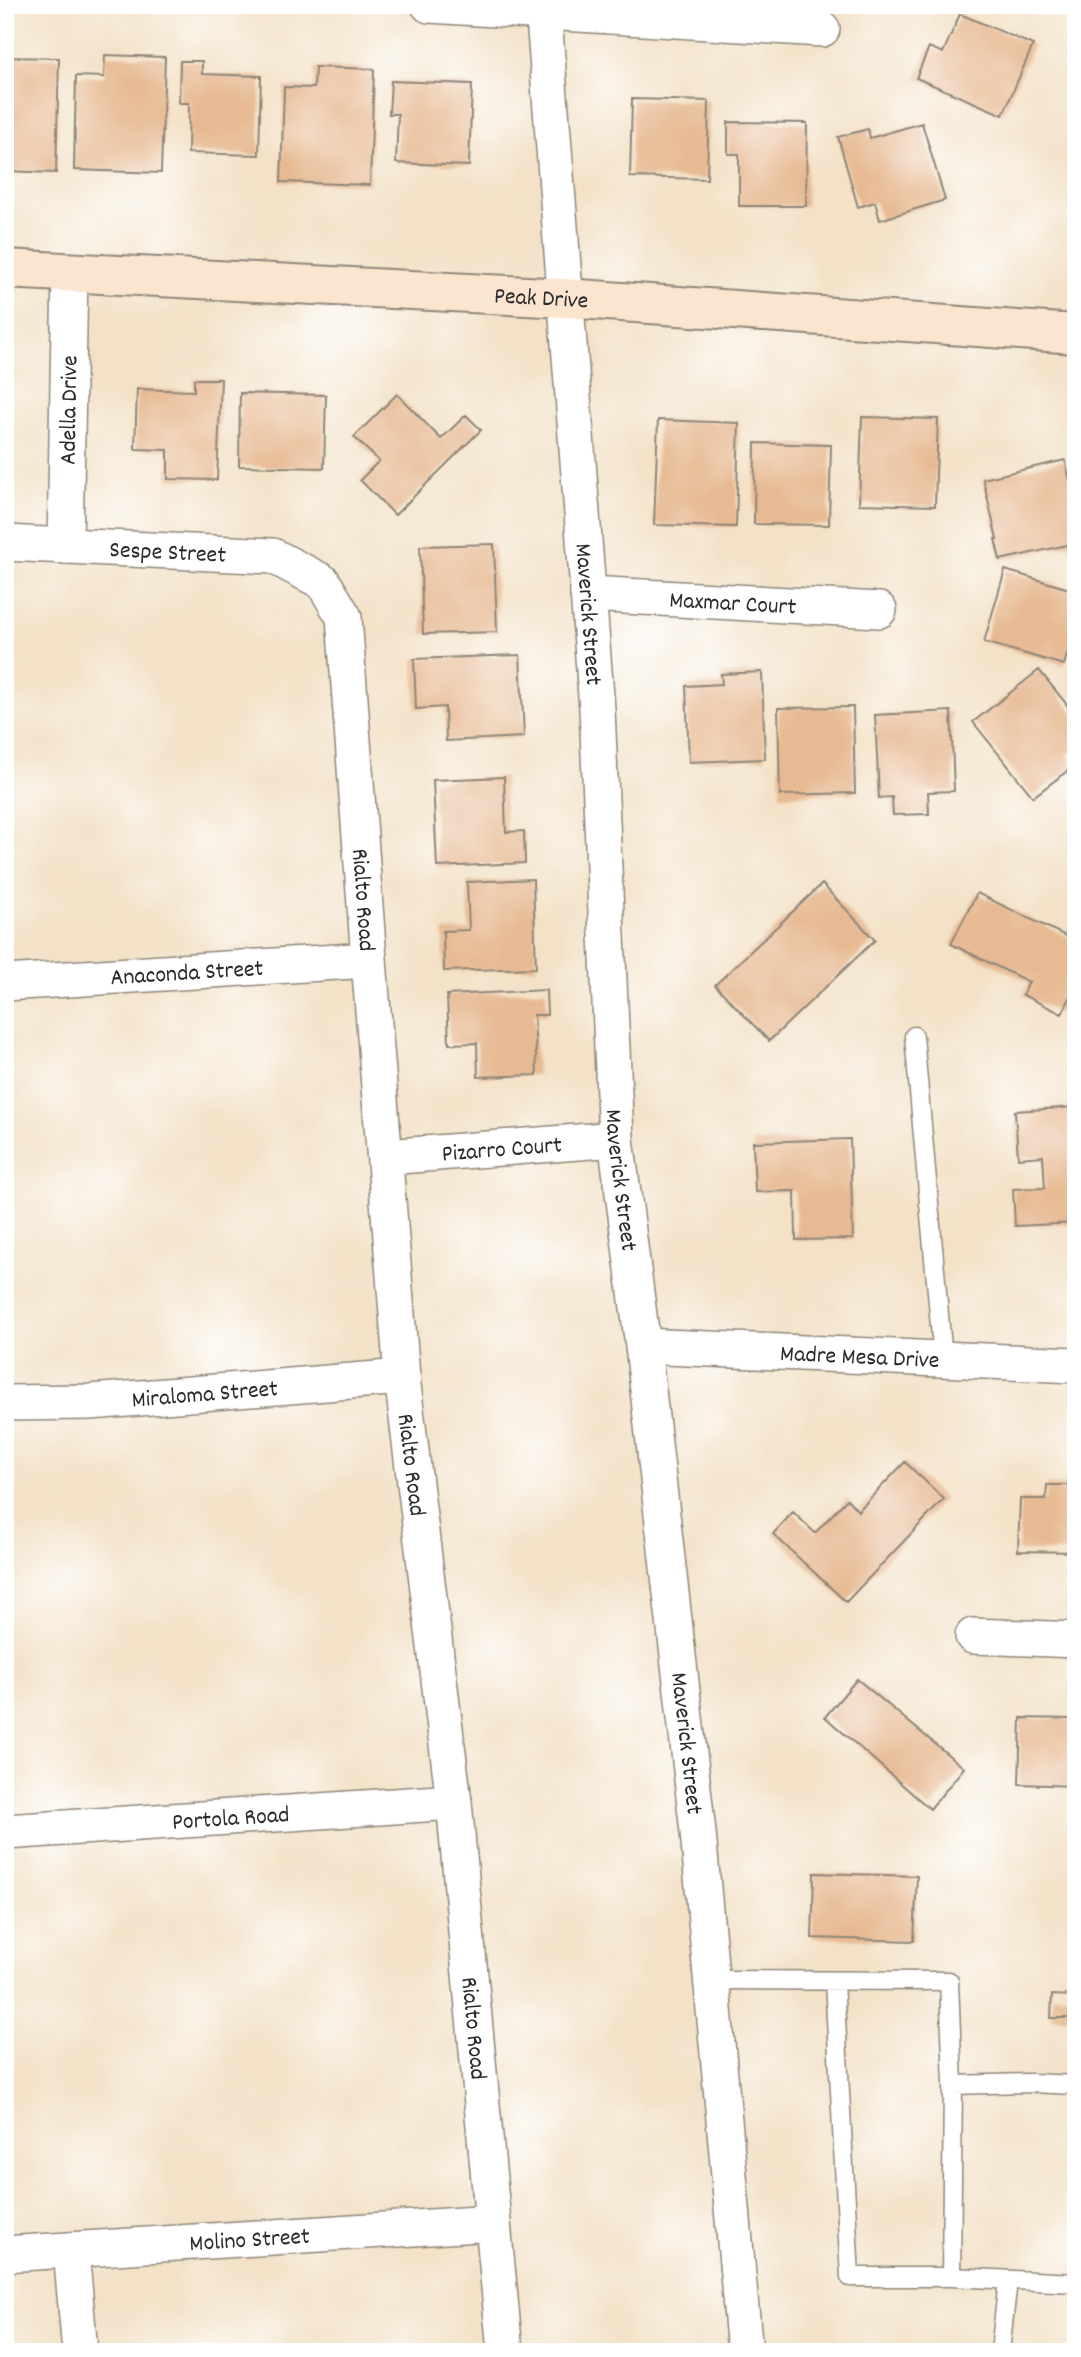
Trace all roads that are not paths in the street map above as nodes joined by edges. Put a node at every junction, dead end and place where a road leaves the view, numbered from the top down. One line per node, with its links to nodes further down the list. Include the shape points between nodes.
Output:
1 (429, 5): 2 (street)
2 (543, 9): 3 (street); 6 (street, Maverick Street)
3 (822, 29)
4 (5, 269): 5 (street, Peak Drive)
5 (70, 273): 6 (street, Peak Drive); 9 (street, Adella Drive)
6 (565, 298): 7 (street, Peak Drive); 11 (street, Maverick Street)
7 (1076, 334)
8 (5, 543): 9 (street, Sespe Street)
9 (65, 546): 10 (street, Sespe Street, via 273,556)
10 (323, 582): 13 (street, Rialto Road, via 344,617)
11 (588, 594): 12 (street, Maxmar Court); 16 (street, Maverick Street)
12 (879, 610)
13 (369, 960): 14 (street, Anaconda Street); 17 (street, Rialto Road)
14 (5, 984)
15 (914, 1036): 19 (lane)
16 (616, 1139): 17 (street, Pizarro Court); 18 (street, Maverick Street)
17 (386, 1157): 21 (street, Rialto Road)
18 (643, 1346): 19 (street, Madre Mesa Drive); 27 (street, Maverick Street)
19 (943, 1359): 20 (street, Madre Mesa Drive)
20 (1076, 1365)
21 (402, 1377): 22 (street, Miraloma Street, via 90,1402); 25 (street, Rialto Road)
22 (5, 1403)
23 (973, 1636): 24 (street)
24 (1076, 1640)
25 (454, 1802): 26 (street, Portola Road); 31 (street, Rialto Road)
26 (5, 1832)
27 (711, 1980): 28 (lane); 39 (street, Maverick Street)
28 (834, 1981): 29 (lane, via 949,1981); 34 (lane, via 850,2277)
29 (953, 2085): 30 (lane); 34 (lane)
30 (1076, 2085)
31 (493, 2223): 32 (street, Molino Street); 38 (street, Rialto Road)
32 (71, 2250): 33 (street, Molino Street); 37 (street)
33 (5, 2254)
34 (951, 2277): 35 (lane)
35 (1008, 2280): 36 (lane); 40 (lane)
36 (1076, 2283)
37 (80, 2352)
38 (505, 2352)
39 (745, 2352)
40 (1000, 2352)

